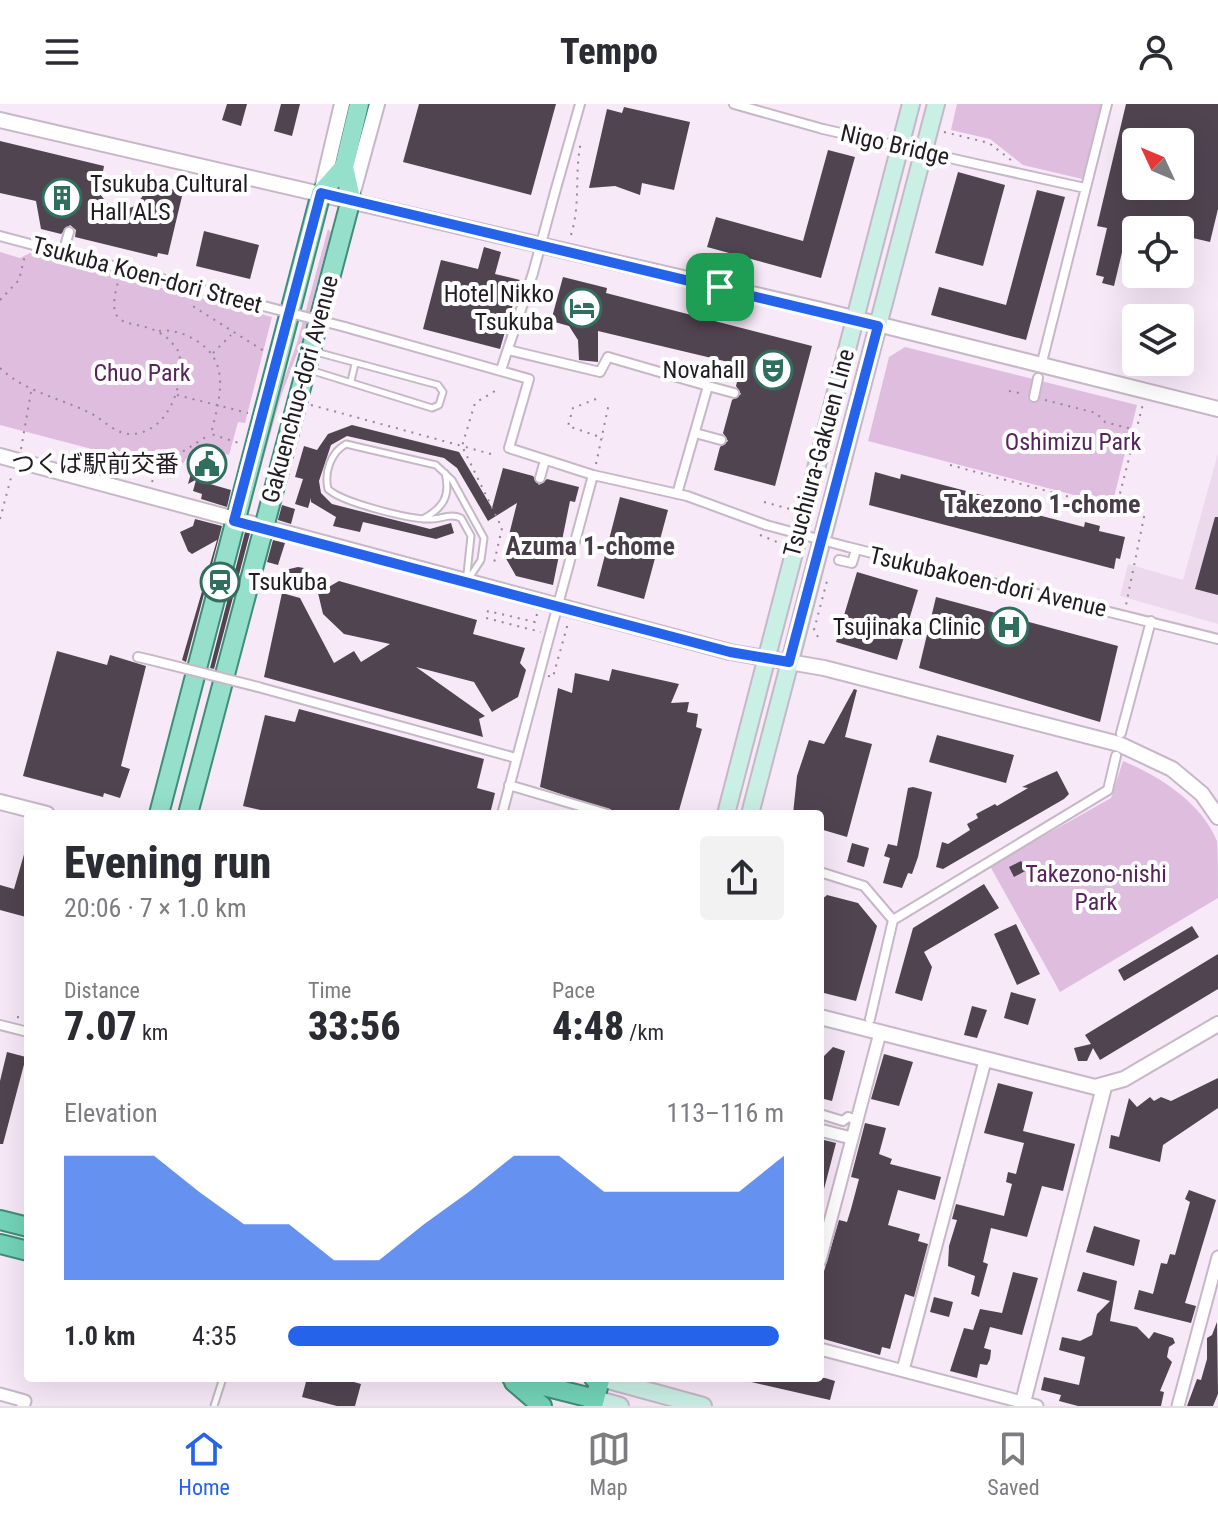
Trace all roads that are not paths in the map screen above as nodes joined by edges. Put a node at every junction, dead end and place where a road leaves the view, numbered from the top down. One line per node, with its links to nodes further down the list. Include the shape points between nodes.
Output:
1 (342, 104): 12 (street, Gakuenchuo-dori Avenue)
2 (359, 104): 10 (main road)
3 (377, 104): 13 (street, Gakuenchuo-dori Avenue)
4 (580, 104): 19 (street, bridge)
5 (734, 104): 11 (street, Nigo Bridge, bridge)
6 (911, 104): 17 (main road, Tsuchiura-Gakuen Line)
7 (936, 104): 18 (main road, Tsuchiura-Gakuen Line)
8 (1107, 104): 11 (street)
9 (0, 120): 12 (street)
10 (344, 167): 12 (main road); 13 (main road)
11 (1085, 188): 20 (street)
12 (321, 193): 13 (street); 39 (main road, Gakuenchuo-dori Avenue)
13 (351, 199): 17 (street); 21 (main road, Gakuenchuo-dori Avenue)
14 (69, 232): 16 (street)
15 (0, 236): 16 (street, Tsukuba Koen-dori Street)
16 (63, 253): 23 (street, Tsukuba Koen-dori Street, bridge)
17 (856, 319): 18 (street); 47 (main road, Tsuchiura-Gakuen Line)
18 (878, 326): 29 (street); 48 (main road, Tsuchiura-Gakuen Line)
19 (508, 350): 23 (street); 26 (street, via 600,372 608,357)
20 (1043, 358)
21 (309, 360): 22 (lane); 25 (lane); 40 (main road, Gakuenchuo-dori Avenue)
22 (355, 364): 25 (lane); 25 (lane, via 438,385 443,392 439,405 432,408)
23 (501, 370): 33 (street, Tsukuba Koen-dori Street, via 529,379 509,448)
24 (1038, 378): 28 (street)
25 (351, 381)
26 (708, 386): 27 (street); 30 (street)
27 (734, 393)
28 (1034, 397)
29 (1218, 409)
30 (695, 433): 31 (street); 37 (street)
31 (721, 440)
32 (0, 456): 39 (street)
33 (545, 460): 35 (street, Tsukuba Koen-dori Street); 36 (street)
34 (445, 472): 38 (lane, via 449,488 444,501); 38 (lane, via 355,443 333,456 326,481 334,495); 43 (lane, via 484,538 481,560)
35 (593, 475): 37 (street, Tsukuba Koen-dori Street); 51 (street, bridge)
36 (540, 478)
37 (677, 494): 41 (street, Tsukubakoen-dori Avenue, bridge)
38 (422, 519): 43 (lane, via 457,515 468,527)
39 (234, 521): 40 (street); 55 (main road, Gakuenchuo-dori Avenue)
40 (262, 529): 43 (street); 56 (main road, Gakuenchuo-dori Avenue)
41 (852, 549): 42 (street, via 852,563); 44 (street, Tsukubakoen-dori Avenue)
42 (839, 560)
43 (466, 583): 47 (street)
44 (1151, 621): 45 (street, Tsukubakoen-dori Avenue); 49 (street)
45 (1218, 639)
46 (138, 657): 51 (street, bridge)
47 (766, 659): 48 (street); 59 (main road, Tsuchiura-Gakuen Line)
48 (789, 662): 60 (main road, Tsuchiura-Gakuen Line); 61 (street, via 1119,744 1172,769 1202,794)
49 (1121, 733)
50 (1116, 756): 63 (street, via 1108,790)
51 (516, 758): 52 (street)
52 (509, 785): 57 (street); 58 (street)
53 (0, 802): 54 (street)
54 (31, 810)
55 (160, 810)
56 (189, 810)
57 (503, 810)
58 (593, 810)
59 (727, 810)
60 (751, 810)
61 (1218, 817)
62 (824, 873): 63 (street, via 864,886)
63 (893, 920): 65 (street)
64 (824, 1018): 69 (street)
65 (870, 1019)
66 (1218, 1024): 71 (street)
67 (0, 1025): 68 (street)
68 (24, 1031)
69 (880, 1033): 70 (street); 73 (street)
70 (985, 1061): 71 (street); 83 (street)
71 (1104, 1087): 94 (street)
72 (824, 1115): 73 (street)
73 (857, 1120): 75 (street)
74 (824, 1131): 75 (street)
75 (851, 1138): 79 (street)
76 (0, 1220): 77 (highway)
77 (24, 1226)
78 (0, 1244): 80 (highway)
79 (824, 1244)
80 (24, 1250)
81 (1218, 1257): 100 (street)
82 (824, 1350): 83 (street)
83 (903, 1370): 94 (street)
84 (222, 1382): 96 (lane)
85 (510, 1382): 97 (highway)
86 (529, 1382): 90 (highway)
87 (598, 1382): 93 (highway)
88 (610, 1382): 92 (main road)
89 (646, 1382): 92 (main road)
90 (575, 1393): 93 (highway)
91 (0, 1394): 95 (street, via 25,1401)
92 (664, 1396): 99 (main road)
93 (594, 1403): 98 (main road)
94 (1027, 1405)
95 (23, 1406)
96 (214, 1406)
97 (542, 1406)
98 (620, 1406)
99 (703, 1406)
100 (1178, 1406)

